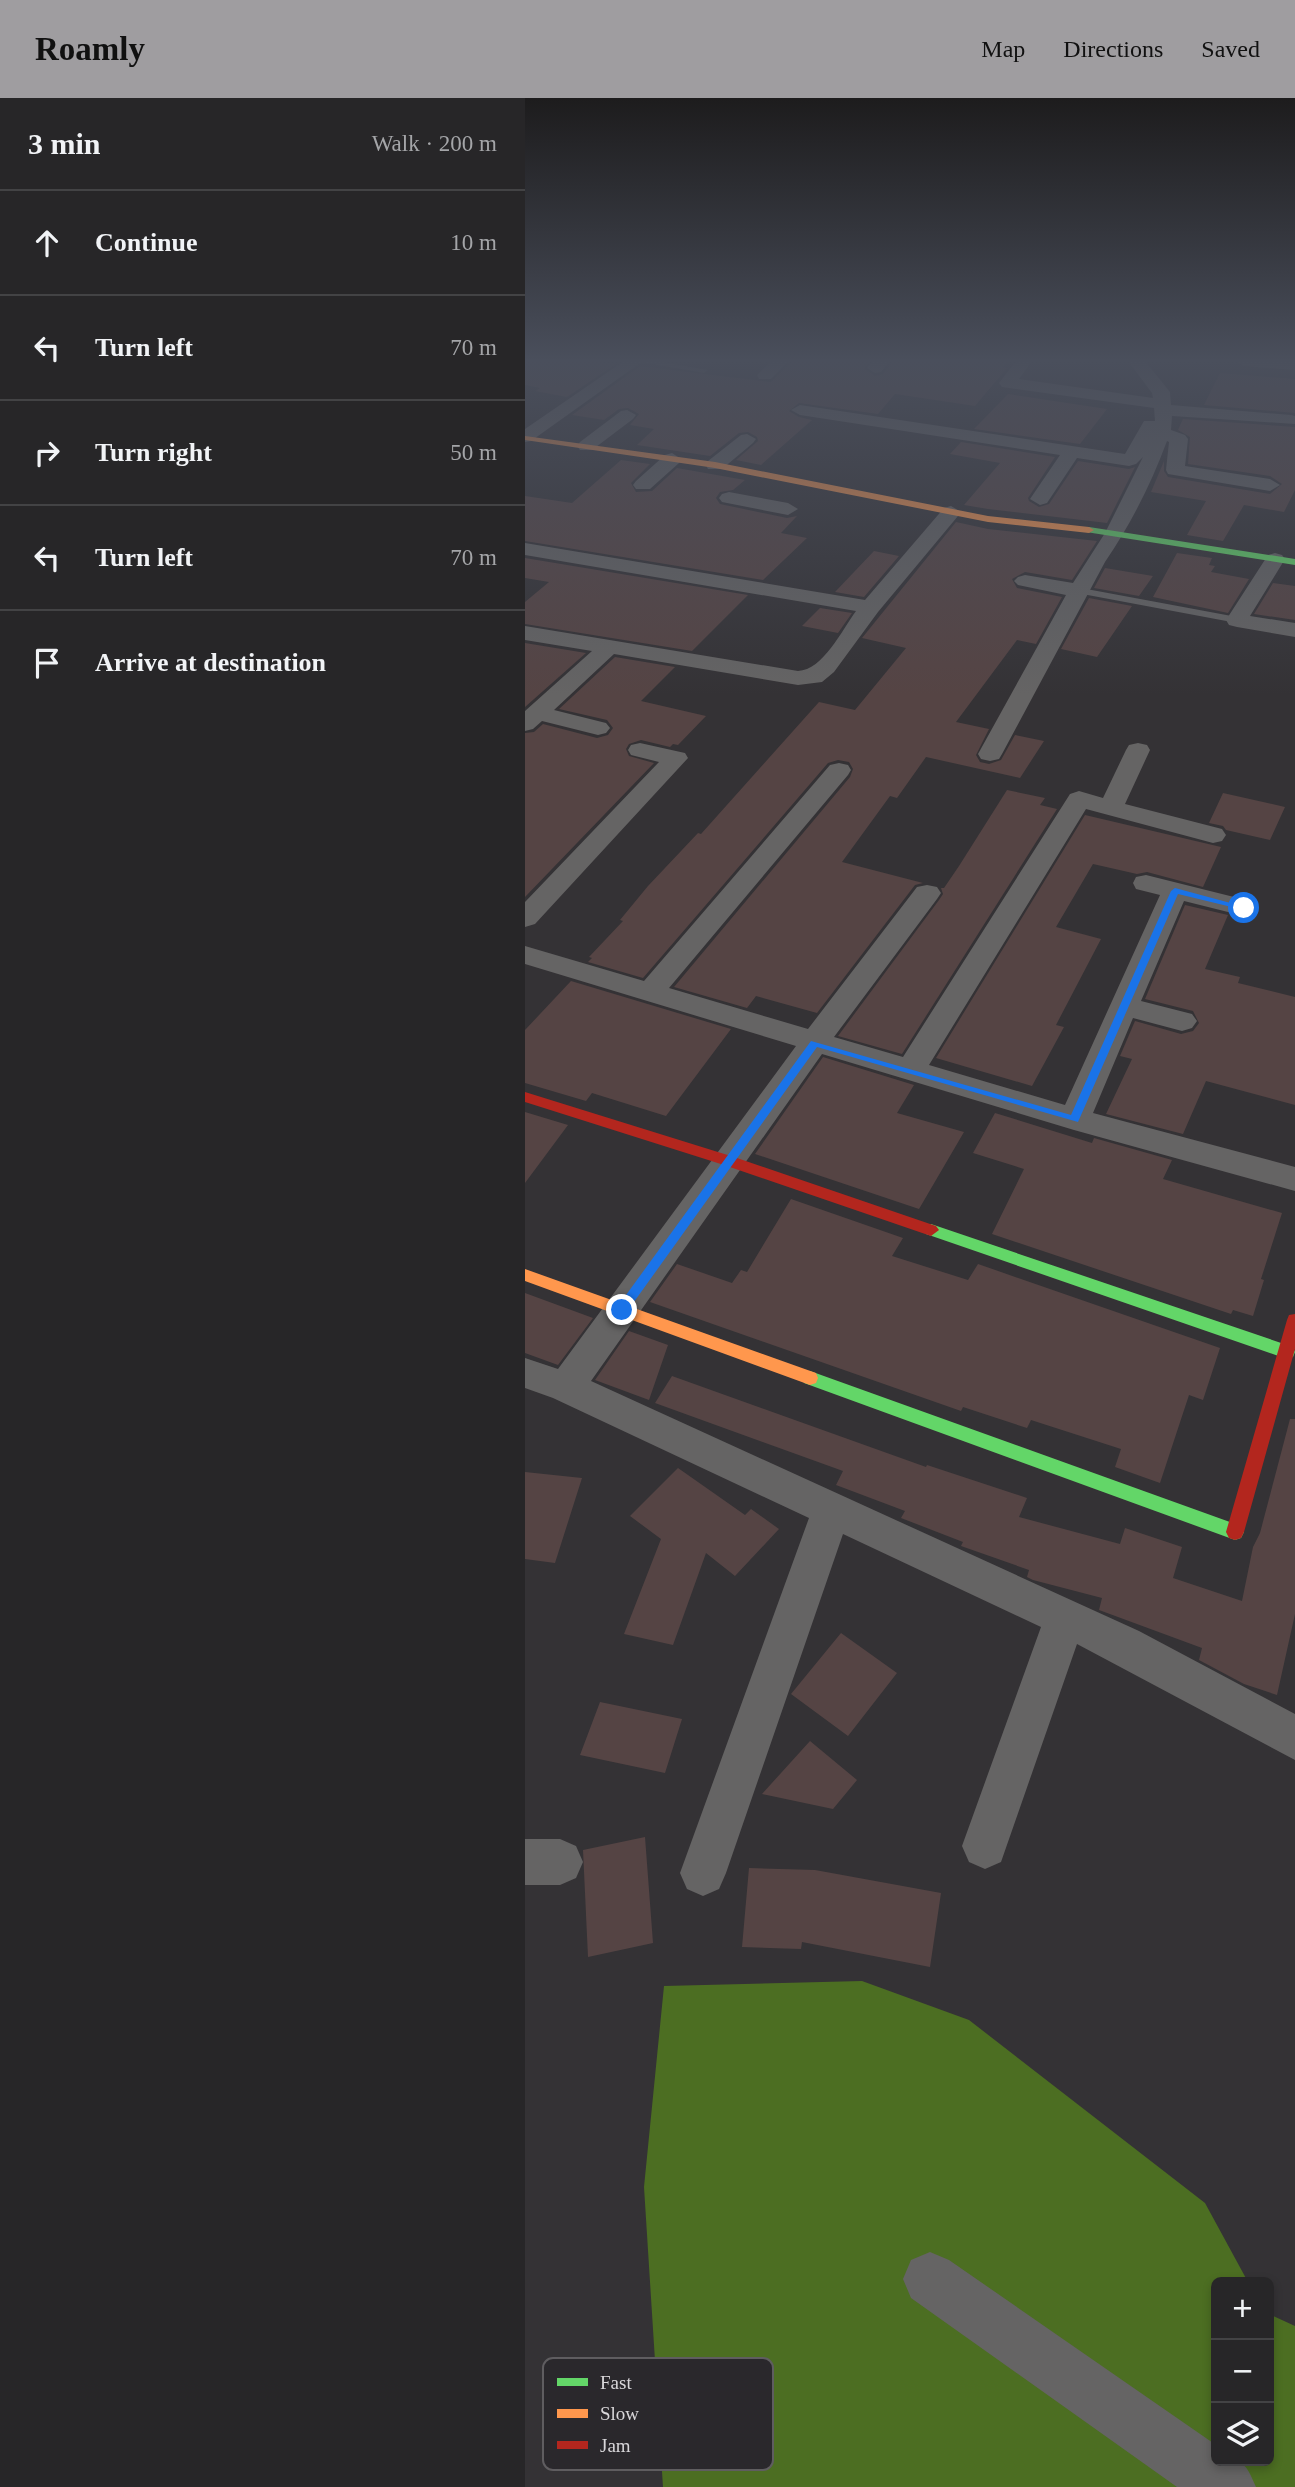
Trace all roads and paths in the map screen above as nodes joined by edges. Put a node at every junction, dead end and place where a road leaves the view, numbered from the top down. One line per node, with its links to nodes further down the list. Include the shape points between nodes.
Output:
1 (657, 472): 7 (street)
2 (753, 472): 6 (street)
3 (1057, 472): 9 (street)
4 (1146, 472): 12 (street)
5 (1191, 472): 8 (street)
6 (776, 477): 10 (street, via 738,499); 11 (street)
7 (643, 485)
8 (1270, 485)
9 (1040, 499)
10 (788, 509)
11 (951, 512): 12 (street); 17 (street)
12 (1115, 533): 14 (street); 16 (street)
13 (525, 549): 17 (street)
14 (1285, 561): 18 (street)
15 (1024, 581): 16 (street)
16 (1081, 591): 18 (lane); 26 (street)
17 (870, 607): 21 (street, via 814,677)
18 (1237, 620): 19 (street)
19 (1295, 630)
20 (525, 634): 21 (street)
21 (609, 647): 22 (street)
22 (531, 719): 23 (street)
23 (598, 728)
24 (640, 750): 34 (street, via 675,758)
25 (1138, 750): 28 (street)
26 (990, 754)
27 (839, 770): 36 (street)
28 (1111, 807): 29 (street); 40 (street, via 1079,799)
29 (1213, 835)
30 (1146, 883): 31 (street)
31 (1175, 891): 33 (street); 37 (street)
32 (927, 893): 39 (street)
33 (1244, 908)
34 (525, 918)
35 (525, 955): 36 (street)
36 (650, 992): 39 (street)
37 (1124, 1006): 38 (street); 42 (street)
38 (1182, 1021)
39 (814, 1043): 40 (street); 43 (street)
40 (910, 1071): 42 (street)
41 (525, 1097): 43 (street)
42 (1074, 1119): 44 (street)
43 (729, 1161): 46 (street); 48 (street)
44 (1295, 1179)
45 (525, 1275): 46 (street)
46 (622, 1310): 48 (street, via 1235,1532); 50 (street)
47 (1295, 1320): 48 (street)
48 (1287, 1352)
49 (525, 1373): 50 (street)
50 (566, 1387): 51 (street)
51 (832, 1510): 52 (street); 55 (street)
52 (1065, 1618): 53 (street); 54 (street)
53 (1295, 1738)
54 (985, 1846)
55 (703, 1873)
56 (930, 2279): 57 (street)
57 (1227, 2487)

